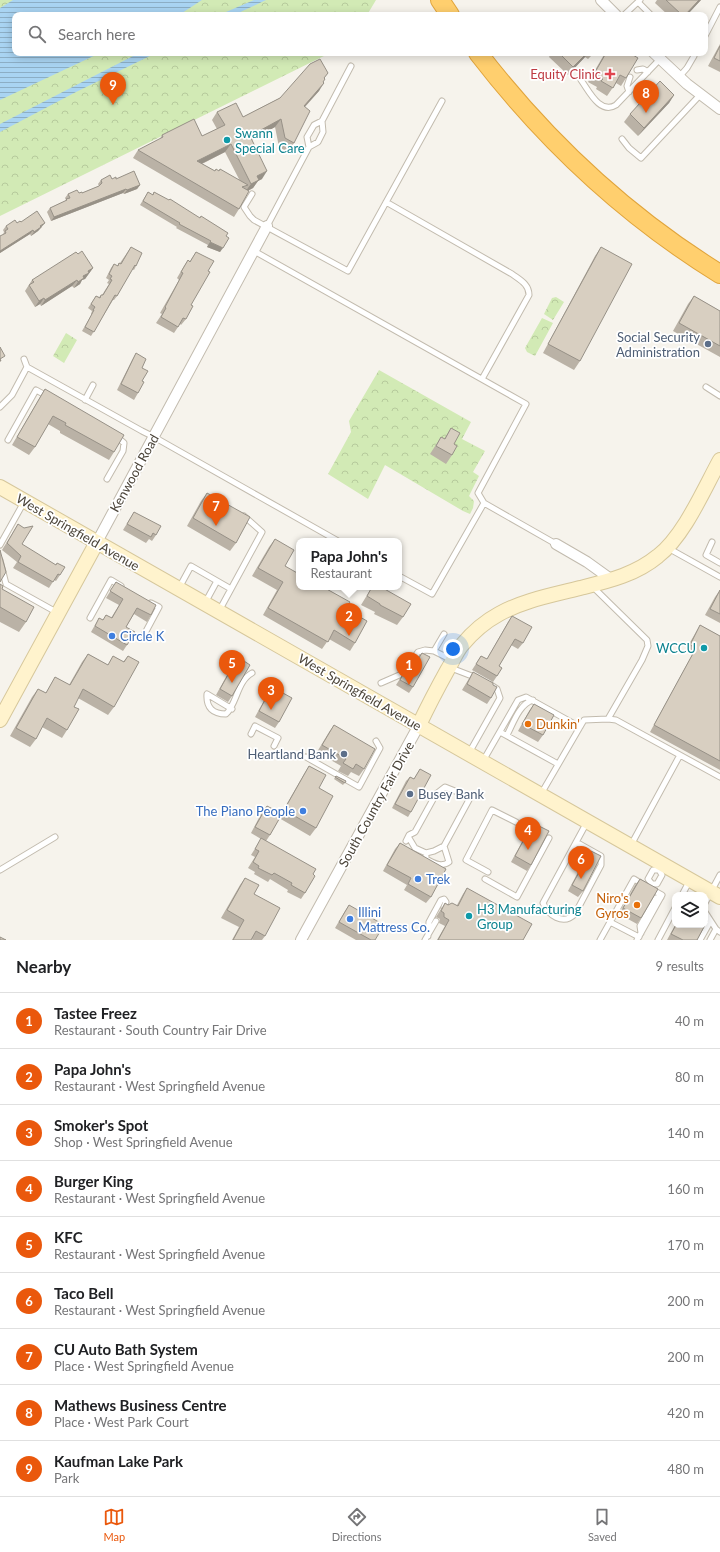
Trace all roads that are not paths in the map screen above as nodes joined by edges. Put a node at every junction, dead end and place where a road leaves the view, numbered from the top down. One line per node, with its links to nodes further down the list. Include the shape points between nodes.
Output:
1 (440, 0): 5 (highway)
2 (601, 0): 6 (street)
3 (639, 1): 7 (lane); 8 (lane)
4 (720, 7): 9 (lane)
5 (448, 12)
6 (613, 12)
7 (627, 12)
8 (648, 12)
9 (708, 30)
10 (480, 56): 30 (highway, via 525,110 582,168 639,218)
11 (657, 56): 15 (lane); 17 (street)
12 (693, 56): 17 (lane)
13 (351, 66): 23 (lane)
14 (637, 70): 15 (lane, via 643,69)
15 (648, 72): 19 (lane)
16 (630, 77): 19 (lane, via 627,86)
17 (679, 77): 20 (street)
18 (581, 80): 19 (lane, via 593,98 605,108 616,106)
19 (629, 92)
20 (700, 95): 22 (street); 24 (lane, via 641,158)
21 (442, 100): 27 (lane)
22 (720, 109)
23 (322, 121): 25 (lane, via 323,132 318,142); 25 (lane, via 314,125 307,137)
24 (622, 139)
25 (309, 147): 28 (lane)
26 (252, 194): 28 (lane, via 244,207 254,220)
27 (386, 202): 28 (lane, via 348,271); 33 (lane, via 512,274 529,290 529,295)
28 (267, 226): 29 (street, Kenwood Road)
29 (254, 251): 33 (lane); 41 (street, Kenwood Road)
30 (720, 274)
31 (24, 359): 32 (lane)
32 (27, 367): 38 (lane); 39 (lane, via 12,395)
33 (482, 379): 47 (lane, via 526,404 478,494)
34 (93, 385): 38 (lane)
35 (706, 387): 36 (lane)
36 (720, 396)
37 (50, 398): 42 (lane, via 36,390)
38 (85, 400): 41 (lane)
39 (0, 407)
40 (112, 434): 44 (lane, via 124,443 123,451)
41 (154, 436): 49 (lane); 50 (street, Kenwood Road)
42 (8, 440)
43 (718, 466): 54 (main road, South Country Fair Drive)
44 (107, 479)
45 (0, 487): 46 (main road, West Springfield Avenue)
46 (24, 501): 50 (main road, West Springfield Avenue); 53 (lane)
47 (484, 503): 52 (lane); 58 (lane, via 432,594)
48 (236, 512): 63 (lane, via 262,532)
49 (333, 538)
50 (97, 542): 62 (main road, West Springfield Avenue); 68 (main road, Kenwood Road)
51 (712, 542): 56 (lane, via 706,555)
52 (556, 544): 59 (street)
53 (0, 545)
54 (667, 548): 57 (lane); 59 (main road, South Country Fair Drive, via 646,566)
55 (0, 560): 68 (lane, via 6,584)
56 (720, 563)
57 (720, 577)
58 (402, 578)
59 (612, 580): 61 (main road, South Country Fair Drive)
60 (217, 581): 62 (lane, via 191,566); 63 (lane); 66 (lane)
61 (591, 585): 73 (main road, South Country Fair Drive, via 514,606 500,613 462,644); 78 (lane, via 647,640 648,646)
62 (179, 589): 66 (main road, West Springfield Avenue)
63 (231, 589): 67 (lane)
64 (129, 591): 69 (lane, via 111,580)
65 (143, 598): 71 (lane, via 159,607)
66 (204, 603): 67 (main road, West Springfield Avenue)
67 (219, 612): 80 (main road, West Springfield Avenue)
68 (59, 613): 79 (main road, Kenwood Road)
69 (90, 618)
70 (444, 634): 72 (lane)
71 (144, 635)
72 (434, 651): 73 (lane); 75 (lane, via 418,652 404,673)
73 (451, 664): 80 (main road, South Country Fair Drive); 87 (lane, via 498,689 499,692 500,698)
74 (252, 673): 77 (lane, via 247,676 233,701)
75 (381, 683)
76 (533, 700): 81 (lane); 82 (lane, via 526,697 518,700); 84 (lane, via 523,705)
77 (232, 708): 77 (lane, via 226,714 215,713 207,704 207,694)
78 (608, 719): 81 (lane, via 584,720); 88 (lane, via 616,720)
79 (0, 720)
80 (419, 725): 87 (main road, West Springfield Avenue); 120 (street, South Country Fair Drive)
81 (580, 727): 91 (lane)
82 (500, 732): 84 (lane); 90 (lane)
83 (251, 734): 86 (lane, via 255,726 278,738)
84 (507, 735): 91 (lane)
85 (376, 741): 89 (lane, via 380,748 359,787)
86 (274, 746)
87 (469, 754): 90 (main road, West Springfield Avenue)
88 (680, 755): 92 (lane); 100 (lane)
89 (306, 757)
90 (482, 762): 93 (main road, West Springfield Avenue)
91 (558, 764): 93 (lane)
92 (720, 777)
93 (540, 795): 94 (main road, West Springfield Avenue)
94 (587, 821): 98 (lane); 100 (main road, West Springfield Avenue)
95 (516, 822): 104 (lane, via 492,810 466,860)
96 (55, 837): 103 (lane)
97 (549, 838): 106 (lane, via 518,897)
98 (576, 842): 98 (lane, via 601,856 601,866 571,917 559,918 546,910 543,903)
99 (444, 846): 101 (lane); 101 (lane, via 449,862 445,865 440,866 426,858); 101 (lane, via 470,798 445,787 436,794 415,832 408,839 415,848)
100 (630, 846): 102 (main road, West Springfield Avenue)
101 (426, 853)
102 (661, 867): 107 (main road, West Springfield Avenue); 108 (lane, via 662,875 657,884); 108 (lane, via 653,870 648,879)
103 (0, 870)
104 (488, 872)
105 (720, 876): 110 (lane)
106 (485, 879)
107 (690, 880): 109 (lane); 110 (main road, West Springfield Avenue)
108 (651, 886): 115 (lane, via 634,880); 118 (lane, via 662,895)
109 (684, 892)
110 (712, 897)
111 (444, 907): 119 (lane, via 446,902 444,899 440,900 429,922)
112 (672, 914): 122 (lane)
113 (708, 918): 116 (lane)
114 (436, 921): 119 (lane)
115 (610, 922): 118 (lane); 121 (lane)
116 (710, 922): 117 (lane); 123 (lane)
117 (718, 930): 124 (lane)
118 (639, 937)
119 (426, 938)
120 (301, 940)
121 (600, 940)
122 (658, 940)
123 (700, 940)
124 (710, 940)

